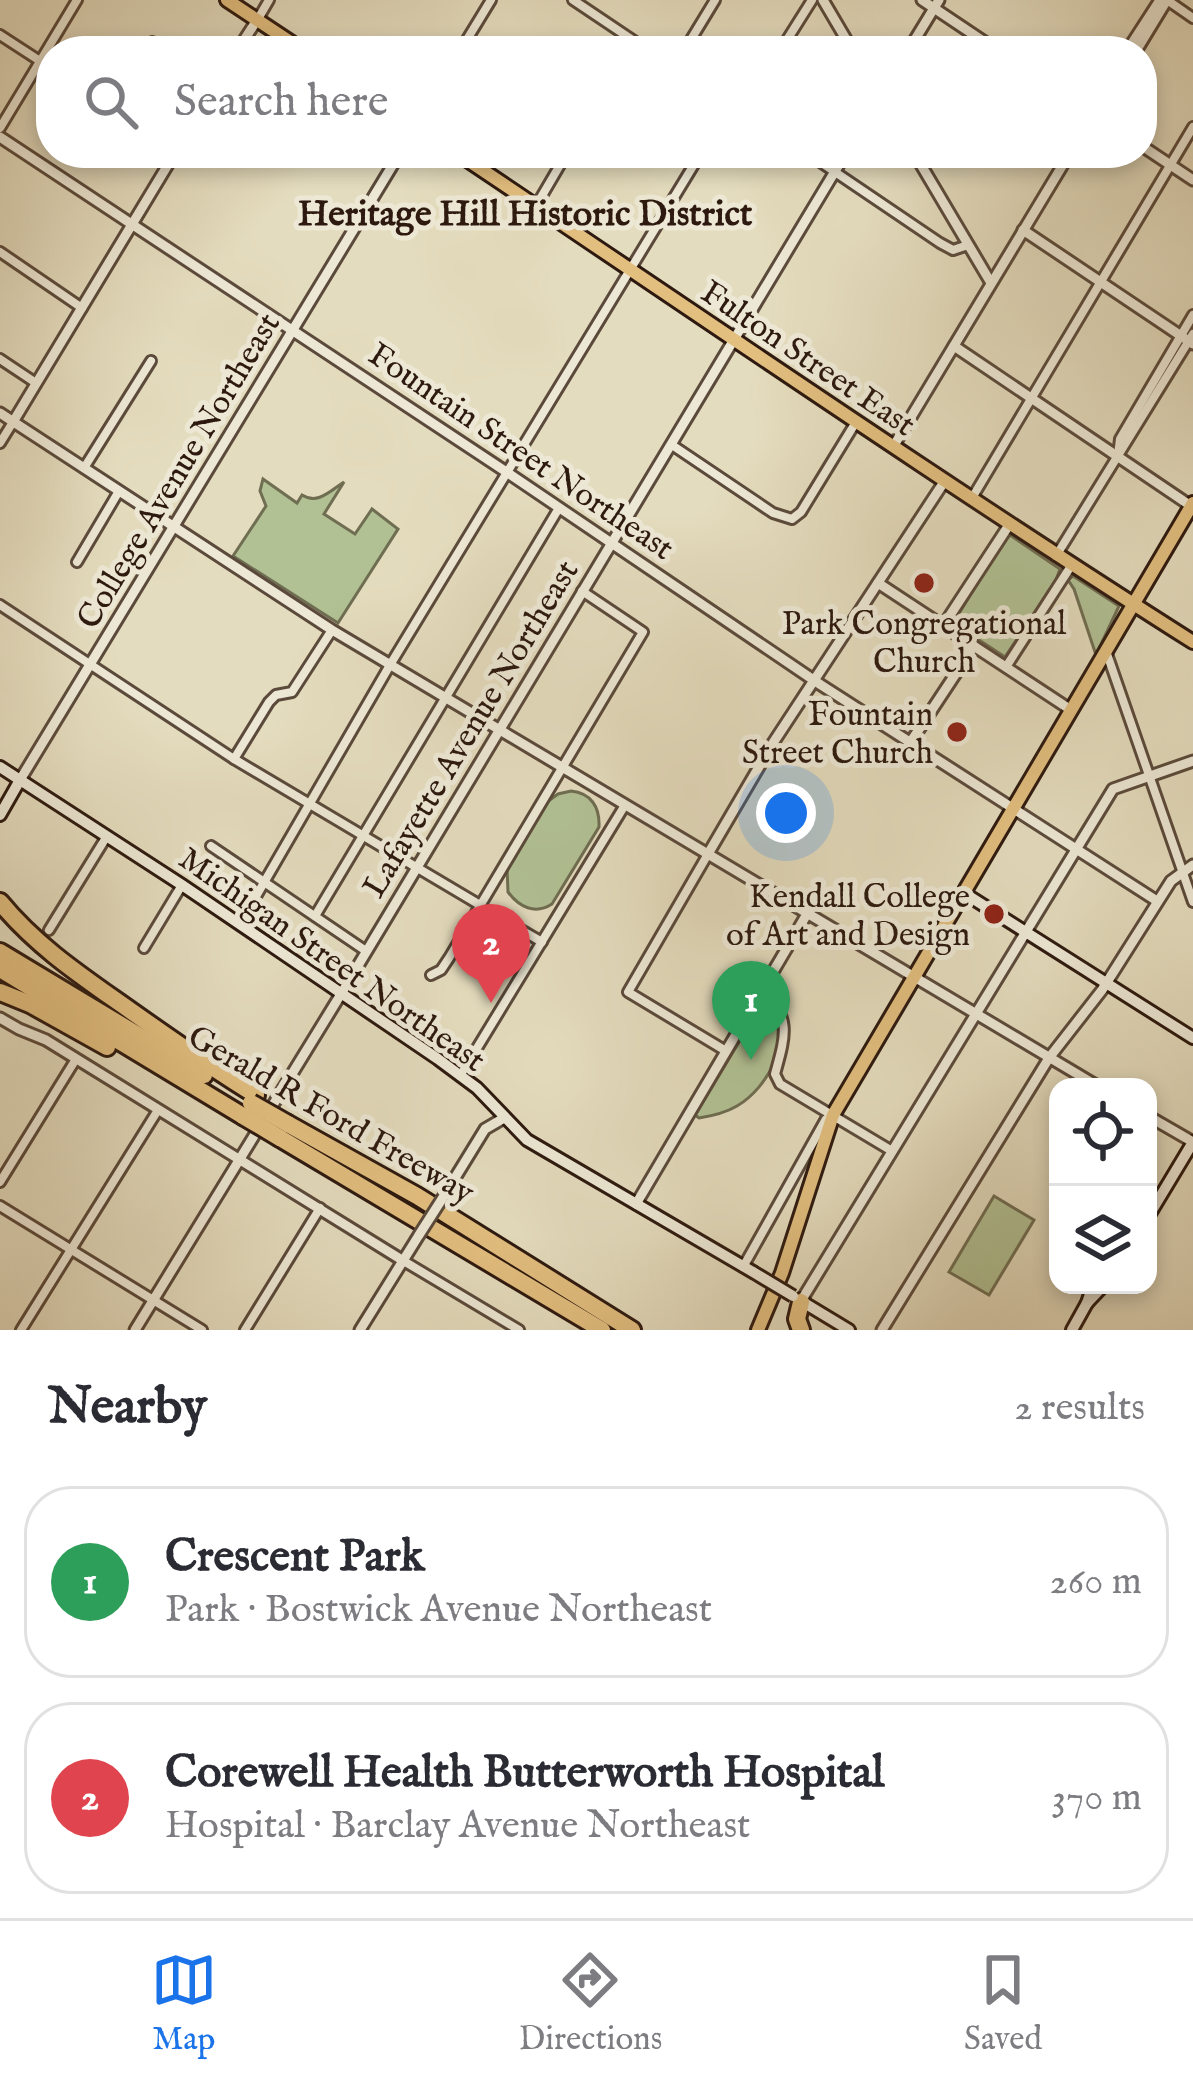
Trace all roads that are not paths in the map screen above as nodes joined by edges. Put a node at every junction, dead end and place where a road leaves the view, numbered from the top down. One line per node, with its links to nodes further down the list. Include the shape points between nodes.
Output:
1 (77, 0): 16 (street)
2 (227, 0): 14 (main road)
3 (244, 0): 14 (main road)
4 (269, 0): 14 (street)
5 (491, 0): 19 (street)
6 (573, 0): 20 (street)
7 (715, 0): 21 (street)
8 (812, 0): 22 (street)
9 (823, 0): 23 (street)
10 (922, 0): 12 (street)
11 (1165, 0): 13 (street); 26 (street)
12 (936, 4): 24 (street); 25 (street)
13 (1193, 18)
14 (257, 20): 17 (street); 18 (main road)
15 (0, 35): 27 (street)
16 (56, 36)
17 (247, 36)
18 (281, 36)
19 (469, 36)
20 (627, 36)
21 (693, 36)
22 (789, 36)
23 (845, 36)
24 (917, 36)
25 (978, 36)
26 (1142, 36)
27 (36, 52)
28 (36, 71): 30 (street)
29 (1193, 128): 33 (street)
30 (0, 133): 32 (street, Fountain Street Northeast)
31 (1157, 156): 33 (street)
32 (36, 158)
33 (1171, 165): 45 (street); 52 (street)
34 (51, 168): 47 (street, Fountain Street Northeast)
35 (166, 168): 47 (street)
36 (391, 168): 56 (street, College Avenue Northeast)
37 (479, 168): 46 (main road, Fulton Street East)
38 (558, 168): 46 (street)
39 (692, 168): 51 (street)
40 (830, 168): 44 (street)
41 (837, 168): 44 (street, Lafayette Avenue Northeast)
42 (923, 168): 49 (street)
43 (1061, 168): 48 (street)
44 (835, 171): 49 (street, via 953,250); 57 (street, Lafayette Avenue Northeast)
45 (1193, 180)
46 (536, 206): 51 (main road, Fulton Street East)
47 (132, 224): 54 (street); 56 (street, Fountain Street Northeast)
48 (1023, 230): 52 (street); 53 (street)
49 (968, 245): 53 (street)
50 (0, 252): 54 (street)
51 (632, 270): 57 (main road, Fulton Street East); 72 (street)
52 (1101, 281): 58 (street); 63 (street)
53 (991, 284): 59 (street)
54 (82, 308): 62 (street)
55 (1193, 315): 58 (street)
56 (293, 330): 72 (street, Fountain Street Northeast); 79 (street, College Avenue Northeast)
57 (736, 339): 66 (main road, Fulton Street East); 68 (street, Lafayette Avenue Northeast)
58 (1189, 339): 70 (street)
59 (954, 346): 63 (street); 69 (street)
60 (0, 359): 62 (street)
61 (151, 361): 71 (street)
62 (36, 383): 65 (street)
63 (1031, 398): 70 (street); 75 (street)
64 (0, 413): 65 (street)
65 (13, 422): 67 (street); 71 (street)
66 (856, 422): 68 (street, via 796,517 773,513); 69 (main road, Fulton Street East)
67 (0, 443)
68 (672, 445): 80 (street, Lafayette Avenue Northeast)
69 (893, 447): 73 (main road, Fulton Street East)
70 (1118, 457): 77 (street); 81 (street)
71 (84, 468): 74 (street)
72 (508, 473): 76 (street, Fountain Street Northeast); 94 (street)
73 (944, 482): 75 (main road, Fulton Street East); 84 (street)
74 (119, 491): 79 (street); 82 (street)
75 (971, 500): 78 (main road, Fulton Street East)
76 (559, 508): 80 (street, Fountain Street Northeast); 97 (street)
77 (1190, 513): 86 (main road)
78 (1010, 525): 81 (main road, Fulton Street East); 88 (street)
79 (175, 528): 89 (street); 93 (street, College Avenue Northeast)
80 (612, 543): 85 (street, Lafayette Avenue Northeast); 96 (street, Fountain Street Northeast)
81 (1057, 556): 83 (main road, Fulton Street East)
82 (77, 562)
83 (1071, 566): 86 (main road, Fulton Street East); 95 (street)
84 (878, 583): 88 (street); 96 (street)
85 (582, 591): 99 (street, Lafayette Avenue Northeast); 104 (street, via 643,632)
86 (1132, 604): 90 (main road, Fulton Street East); 92 (main road)
87 (0, 605): 93 (street)
88 (943, 626): 91 (street)
89 (332, 630): 94 (street); 101 (street, via 292,692 269,702)
90 (1193, 642)
91 (974, 646): 95 (street); 100 (street)
92 (1106, 650): 98 (main road); 105 (street)
93 (92, 664): 101 (street); 106 (street, College Avenue Northeast)
94 (390, 665): 97 (street); 107 (street)
95 (1006, 668): 98 (street)
96 (814, 680): 100 (street, Fountain Street Northeast); 115 (street)
97 (447, 698): 99 (street); 112 (street)
98 (1071, 710): 109 (main road)
99 (499, 730): 104 (street); 116 (street, Lafayette Avenue Northeast)
100 (910, 742): 109 (street, Fountain Street Northeast)
101 (234, 759): 107 (street)
102 (1193, 760): 105 (street)
103 (0, 767): 106 (main road, Michigan Street Northeast)
104 (562, 767): 108 (street); 124 (street)
105 (1150, 775): 114 (street, via 1113,789); 117 (street)
106 (20, 780): 110 (main road, College Avenue Northeast); 111 (main road, Michigan Street Northeast)
107 (309, 804): 112 (street); 118 (street)
108 (625, 805): 115 (street); 131 (street)
109 (1013, 810): 114 (street, Fountain Street Northeast); 120 (main road)
110 (0, 814)
111 (107, 836): 119 (main road, Michigan Street Northeast); 129 (street)
112 (362, 836): 116 (street); 126 (street)
113 (211, 846): 118 (street)
114 (1077, 850): 122 (street, Fountain Street Northeast); 130 (street)
115 (708, 854): 125 (street); 147 (street, via 628,992)
116 (417, 867): 124 (street); 133 (street, Lafayette Avenue Northeast)
117 (1188, 867): 122 (street); 123 (street)
118 (263, 882): 126 (street); 128 (street)
119 (182, 886): 128 (main road, Michigan Street Northeast); 132 (street)
120 (964, 893): 130 (main road); 137 (main road)
121 (0, 902): 152 (highway, via 48,952 216,1070)
122 (1157, 902): 138 (street)
123 (1193, 902)
124 (480, 905): 136 (street)
125 (807, 914): 137 (street); 140 (street)
126 (315, 916): 133 (street)
127 (492, 917): 131 (street)
128 (240, 925): 141 (main road, Michigan Street Northeast)
129 (49, 930)
130 (1026, 933): 138 (main road); 142 (street)
131 (542, 942): 150 (street)
132 (144, 948)
133 (366, 951): 141 (street, Lafayette Avenue Northeast)
134 (0, 952): 152 (highway, Gerald R Ford Freeway)
135 (0, 969): 153 (highway, Gerald R Ford Freeway)
136 (431, 975)
137 (914, 977): 142 (street); 155 (main road)
138 (1106, 984): 146 (main road); 148 (street)
139 (0, 992): 153 (highway)
140 (761, 993): 147 (street); 155 (street, via 784,1024 777,1079)
141 (341, 994): 150 (main road, Michigan Street Northeast); 161 (street, Lafayette Avenue Northeast)
142 (976, 1013): 148 (street); 160 (street)
143 (0, 1018): 145 (street)
144 (0, 1029): 145 (street)
145 (19, 1029): 149 (street)
146 (1193, 1038)
147 (726, 1051): 165 (street)
148 (1049, 1058): 151 (street); 190 (street)
149 (76, 1059): 154 (street); 162 (street)
150 (460, 1076): 156 (main road, Michigan Street Northeast)
151 (1083, 1078)
152 (250, 1105): 153 (highway, Gerald R Ford Freeway); 158 (highway, Gerald R Ford Freeway, bridge)
153 (226, 1106)
154 (158, 1110): 161 (street); 168 (street)
155 (832, 1114): 160 (street); 170 (street); 186 (main road)
156 (504, 1118): 165 (main road, Michigan Street Northeast, via 543,1151); 169 (street, bridge, via 485,1129)
157 (1157, 1122): 159 (street)
158 (287, 1126): 163 (highway, Gerald R Ford Freeway); 185 (highway, Gerald R Ford Freeway)
159 (1193, 1142): 164 (main road)
160 (892, 1151): 173 (street)
161 (239, 1158): 167 (street); 174 (street, Lafayette Avenue Northeast)
162 (0, 1182)
163 (365, 1189): 183 (highway); 184 (highway, Gerald R Ford Freeway)
164 (1157, 1201)
165 (636, 1204): 170 (main road, Michigan Street Northeast)
166 (0, 1206): 168 (street)
167 (320, 1208): 169 (street); 180 (street)
168 (70, 1249): 174 (street); 177 (street)
169 (402, 1260): 176 (street); 181 (street)
170 (748, 1270): 173 (main road, Michigan Street Northeast, bridge)
171 (1090, 1294): 175 (main road)
172 (1095, 1294): 175 (main road)
173 (797, 1299): 187 (street); 188 (highway); 189 (main road, Michigan Street Northeast)
174 (153, 1300): 178 (street, Lafayette Avenue Northeast); 179 (street)
175 (1087, 1303): 191 (main road)
176 (501, 1325): 182 (street)
177 (21, 1330)
178 (135, 1330)
179 (202, 1330)
180 (244, 1330)
181 (360, 1330)
182 (519, 1330)
183 (581, 1330)
184 (602, 1330)
185 (632, 1330)
186 (758, 1330)
187 (787, 1330)
188 (801, 1330)
189 (849, 1330)
190 (882, 1330)
191 (1072, 1330)

